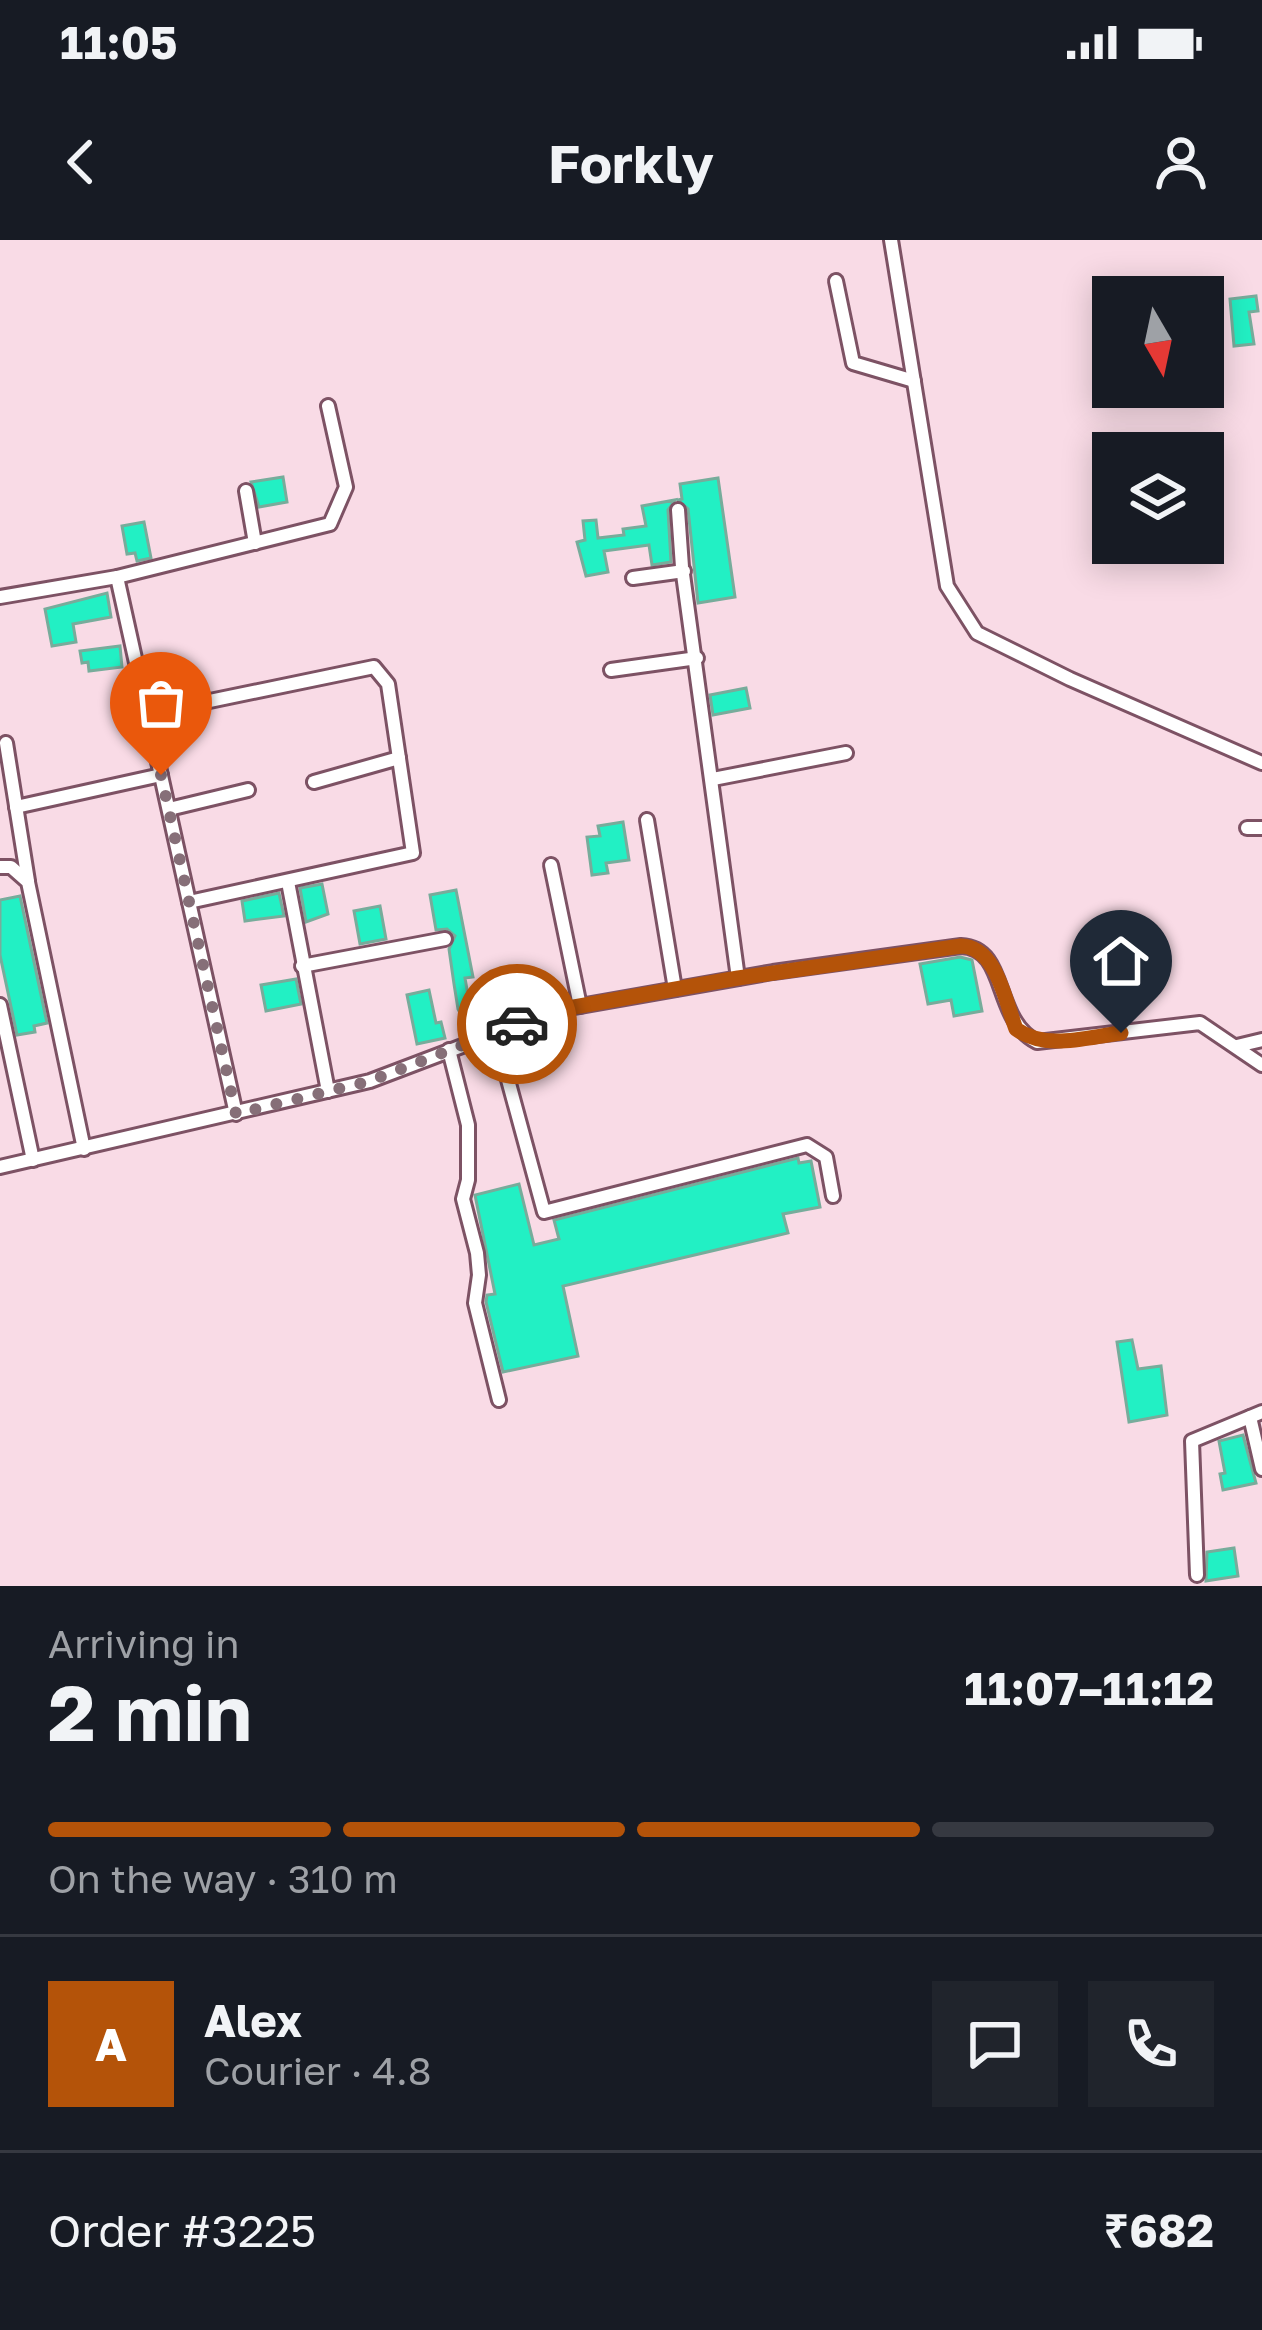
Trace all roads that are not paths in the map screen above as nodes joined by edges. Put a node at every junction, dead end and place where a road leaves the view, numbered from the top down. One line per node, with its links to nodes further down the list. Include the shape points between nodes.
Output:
1 (891, 240): 3 (street)
2 (836, 280): 3 (street, via 853,363)
3 (914, 381): 18 (street, via 947,586 977,633)
4 (328, 406): 7 (street, via 346,487 330,524)
5 (245, 491): 7 (street)
6 (678, 510): 8 (street)
7 (255, 543): 9 (street)
8 (684, 572): 10 (street); 12 (street)
9 (117, 577): 11 (street); 14 (street)
10 (633, 578)
11 (0, 597)
12 (697, 658): 13 (street); 20 (street)
13 (611, 670)
14 (147, 714): 17 (street, via 374,667 388,683); 19 (street)
15 (6, 743): 23 (street)
16 (846, 753): 20 (street)
17 (399, 758): 21 (street); 29 (street, via 413,853)
18 (1262, 763)
19 (161, 775): 23 (street); 24 (street)
20 (713, 779): 33 (street)
21 (314, 782)
22 (248, 790): 24 (street)
23 (16, 807): 28 (street)
24 (169, 808): 30 (street)
25 (647, 820): 34 (street)
26 (551, 865): 36 (street)
27 (0, 867): 28 (street)
28 (28, 882): 44 (street)
29 (288, 882): 30 (street); 32 (street)
30 (190, 902): 43 (street)
31 (446, 939): 32 (street)
32 (302, 966): 42 (street)
33 (738, 978): 34 (street); 39 (street, via 973,946 989,958 1016,1029 1037,1042 1200,1023)
34 (675, 989): 36 (street)
35 (0, 1005): 45 (street)
36 (580, 1006): 37 (street)
37 (495, 1032): 40 (street); 47 (street, via 544,1212 808,1145 826,1157)
38 (1262, 1040): 39 (street)
39 (1237, 1046): 41 (street)
40 (449, 1050): 42 (street); 48 (street, via 468,1125 463,1199 477,1252 476,1304)
41 (1262, 1065)
42 (328, 1091): 43 (street)
43 (236, 1114): 44 (street)
44 (84, 1149): 45 (street)
45 (33, 1160): 46 (street)
46 (0, 1167)
47 (833, 1196)
48 (499, 1400)
49 (1256, 1415): 50 (street); 51 (street, via 1192,1441)
50 (1262, 1469)
51 (1197, 1575)

